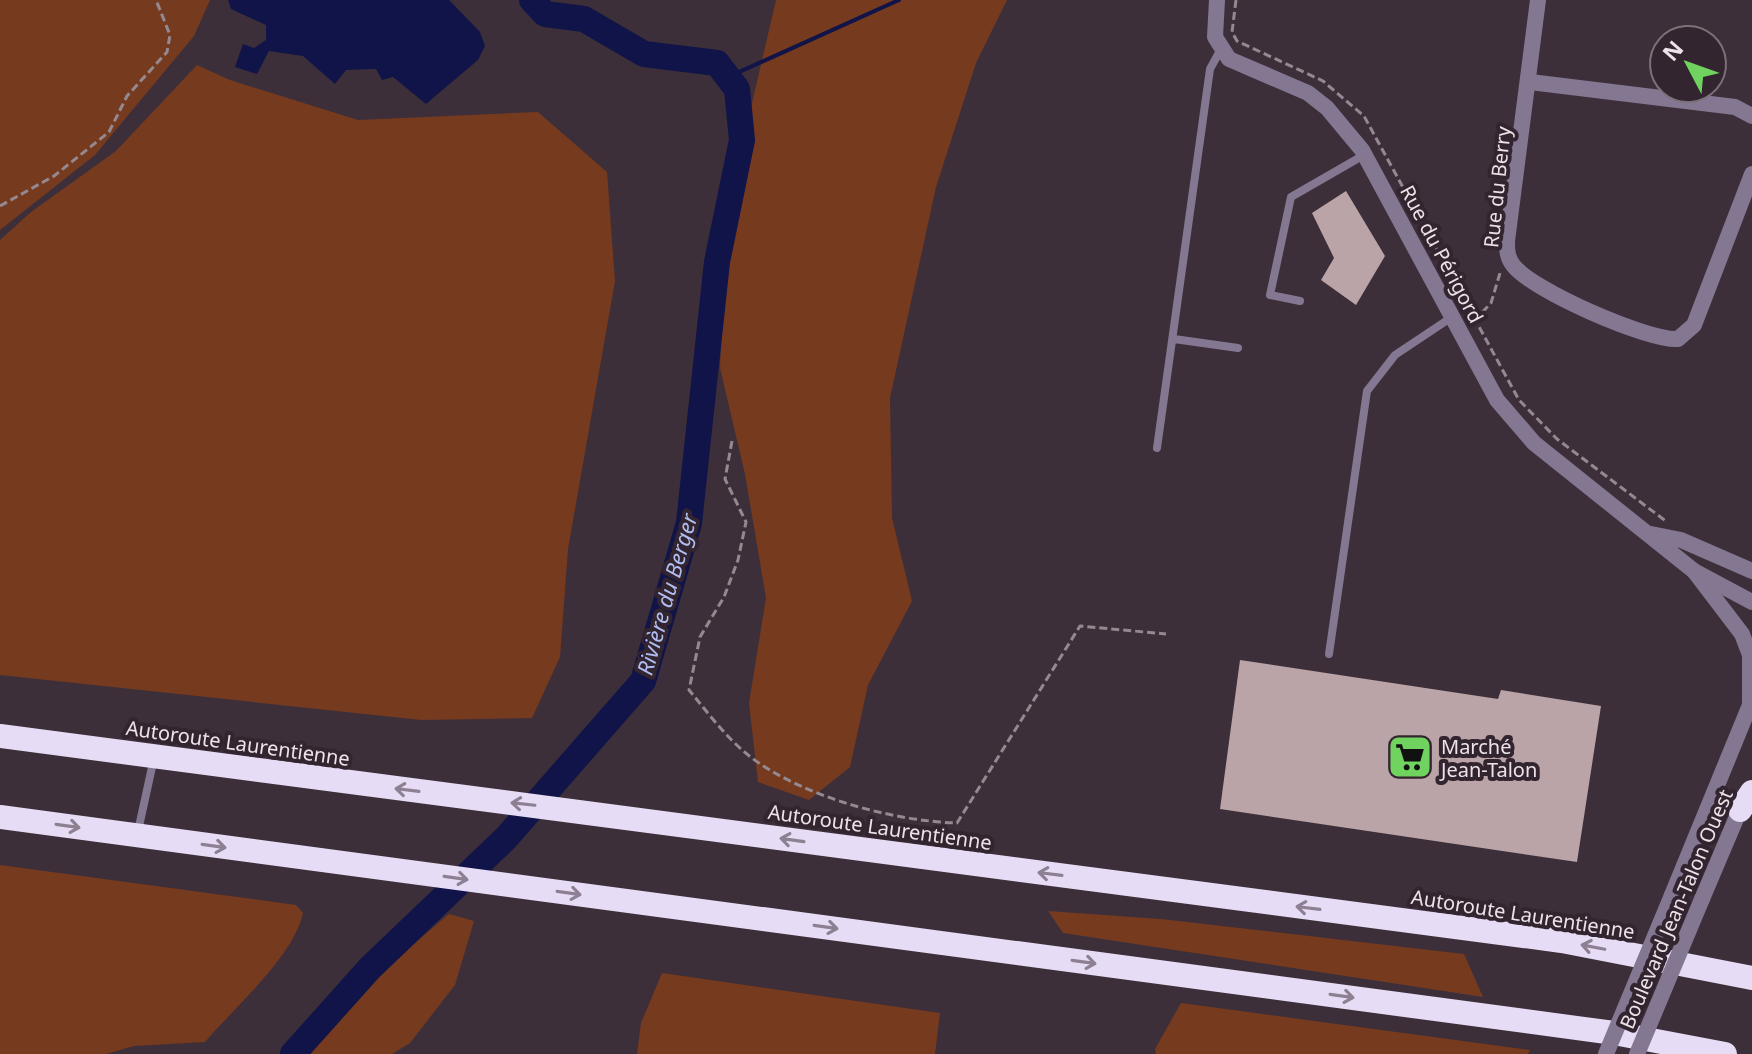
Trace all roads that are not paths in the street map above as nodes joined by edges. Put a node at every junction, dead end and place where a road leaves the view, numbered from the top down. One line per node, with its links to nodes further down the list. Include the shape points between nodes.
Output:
1 (1217, 0): 3 (street, via 1215,37)
2 (1538, 0): 4 (street, Rue du Berry)
3 (1221, 49): 6 (street, Rue du Périgord, via 1229,59 1308,93); 10 (lane, via 1210,69)
4 (1530, 82): 5 (street, via 1735,107); 7 (street, Rue du Berry, via 1507,254 1520,272 1570,302 1655,338 1678,339 1694,325)
5 (1752, 116)
6 (1365, 154): 8 (lane, via 1291,197 1270,295); 9 (street, Rue du Périgord)
7 (1752, 174)
8 (1300, 301)
9 (1452, 317): 13 (street, Rue du Périgord, via 1497,400 1534,443); 17 (lane, via 1395,355 1367,391)
10 (1174, 339): 11 (lane); 12 (lane)
11 (1238, 348)
12 (1157, 448)
13 (1649, 534): 14 (street, Rue du Périgord); 15 (street, Rue du Périgord, via 1681,540)
14 (1694, 571): 16 (street, Rue du Périgord); 18 (street, via 1742,634 1750,655)
15 (1752, 571)
16 (1752, 602)
17 (1329, 654)
18 (1751, 702): 27 (street, Boulevard Jean-Talon Ouest, bridge)
19 (0, 736): 20 (highway, Autoroute Laurentienne)
20 (155, 757): 24 (lane); 25 (highway, Autoroute Laurentienne, one-way to 20, via 1562,941)
21 (1752, 780): 22 (street, Boulevard Jean-Talon Ouest)
22 (1746, 801): 28 (street, Boulevard Jean-Talon Ouest, bridge)
23 (0, 817): 24 (highway, one-way to 24)
24 (137, 835): 26 (highway, one-way to 26, via 1614,1033)
25 (1747, 977)
26 (1716, 1053)
27 (1606, 1054)
28 (1637, 1054)

